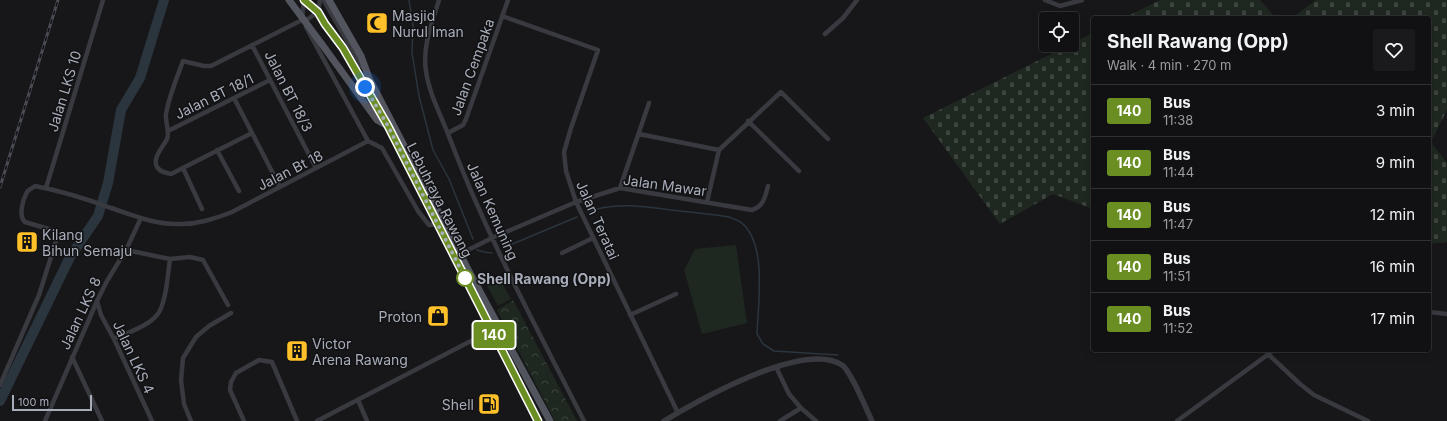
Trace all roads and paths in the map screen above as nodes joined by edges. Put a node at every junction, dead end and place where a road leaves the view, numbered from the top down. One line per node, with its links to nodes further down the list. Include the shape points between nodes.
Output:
1 (103, 0): 36 (street, Jalan LKS 10)
2 (289, 0): 22 (main road, bridge, via 377,120)
3 (304, 0): 12 (street, Lebuhraya Rawang); 14 (street)
4 (320, 0): 12 (street)
5 (324, 0): 17 (street, Lebuhraya Rawang)
6 (330, 0): 17 (main road, via 361,56)
7 (439, 0): 25 (street, Jalan Kemuning, via 427,38 426,71 430,89)
8 (508, 0): 13 (street, Jalan Cempaka)
9 (857, 0): 15 (street, via 843,18)
10 (1045, 0): 11 (street, via 1060,6)
11 (1082, 0)
12 (318, 12): 14 (street); 22 (street, Lebuhraya Rawang, via 343,48)
13 (502, 16): 25 (street, Jalan Cempaka, via 466,119 463,125); 39 (street, Jalan Teratai, via 598,50 564,152 566,171)
14 (302, 20): 16 (street); 28 (street)
15 (825, 34)
16 (252, 45): 18 (street, Jalan BT 18/3); 23 (street, via 211,66 183,61 166,111 165,123)
17 (369, 78): 48 (main road, Lebuhraya Rawang)
18 (270, 80): 19 (street, Jalan BT 18/1); 32 (street, Jalan BT 18/3)
19 (234, 98): 23 (street, Jalan BT 18/1); 24 (street)
20 (649, 103): 26 (street)
21 (748, 121): 27 (street, via 781,92); 30 (street); 33 (street)
22 (388, 126): 43 (main road, Lebuhraya Rawang)
23 (168, 131): 31 (street, via 168,137 156,160 157,167 171,174)
24 (252, 133): 29 (street); 35 (street)
25 (448, 133): 44 (street, Jalan Kemuning)
26 (638, 134): 30 (street); 37 (street)
27 (828, 139)
28 (368, 141): 32 (street, Jalan Bt 18); 43 (street, via 382,148 418,211 429,225)
29 (218, 150): 31 (street); 38 (street)
30 (719, 150): 40 (street)
31 (183, 168): 41 (street)
32 (316, 168): 35 (street, Jalan Bt 18)
33 (799, 171)
34 (768, 186): 40 (street, Jalan Mawar, via 763,203 752,210)
35 (280, 187): 42 (street, Jalan Bt 18, via 232,212 194,224 159,223)
36 (46, 188): 42 (street, Jalan Bt 18); 63 (street, via 35,186 27,193 21,215 25,222 52,230 56,238 39,295)
37 (620, 188): 39 (street, Jalan Mawar); 40 (street, Jalan Mawar)
38 (238, 191)
39 (576, 202): 44 (street, Jalan Mawar); 45 (street, Jalan Teratai)
40 (707, 202)
41 (202, 209)
42 (142, 218): 46 (street, Jalan LKS 8)
43 (437, 224): 57 (main road, Lebuhraya Rawang)
44 (492, 238): 48 (street, Jalan Mawar); 77 (street, Jalan Kemuning)
45 (593, 238): 47 (street); 56 (street, Jalan Teratai)
46 (126, 250): 49 (street); 51 (street, Jalan LKS 8)
47 (562, 253)
48 (460, 254): 76 (main road, Lebuhraya Rawang)
49 (170, 259): 52 (street, via 190,257 203,260); 58 (street, via 164,305 158,315 144,325)
50 (676, 294): 56 (street)
51 (97, 301): 58 (street, Jalan LKS 4); 61 (street, Jalan LKS 8)
52 (228, 305)
53 (1431, 312): 55 (street)
54 (231, 313): 70 (street, via 196,337 183,358 181,380 184,404)
55 (1447, 314)
56 (630, 315): 66 (street, Jalan Teratai)
57 (492, 330): 64 (street); 75 (main road, Lebuhraya Rawang)
58 (114, 339): 69 (street, Jalan LKS 4)
59 (1271, 352): 60 (street)
60 (1268, 354): 82 (street); 83 (street, via 1314,395)
61 (72, 357): 67 (street, Jalan LKS 8); 68 (street)
62 (776, 367): 65 (street, via 789,394); 66 (street); 81 (street, via 813,358 823,358 842,365)
63 (0, 385)
64 (358, 400): 73 (street); 74 (street)
65 (801, 408): 79 (street); 80 (street)
66 (678, 413): 78 (street)
67 (46, 420)
68 (102, 421)
69 (152, 421)
70 (191, 421)
71 (244, 421): 72 (street, via 230,390 231,382 236,373 259,360 272,362)
72 (297, 421)
73 (318, 421)
74 (367, 421)
75 (538, 421)
76 (550, 421)
77 (584, 421)
78 (664, 421)
79 (780, 421)
80 (816, 421)
81 (872, 421)
82 (1177, 421)
83 (1368, 421)

